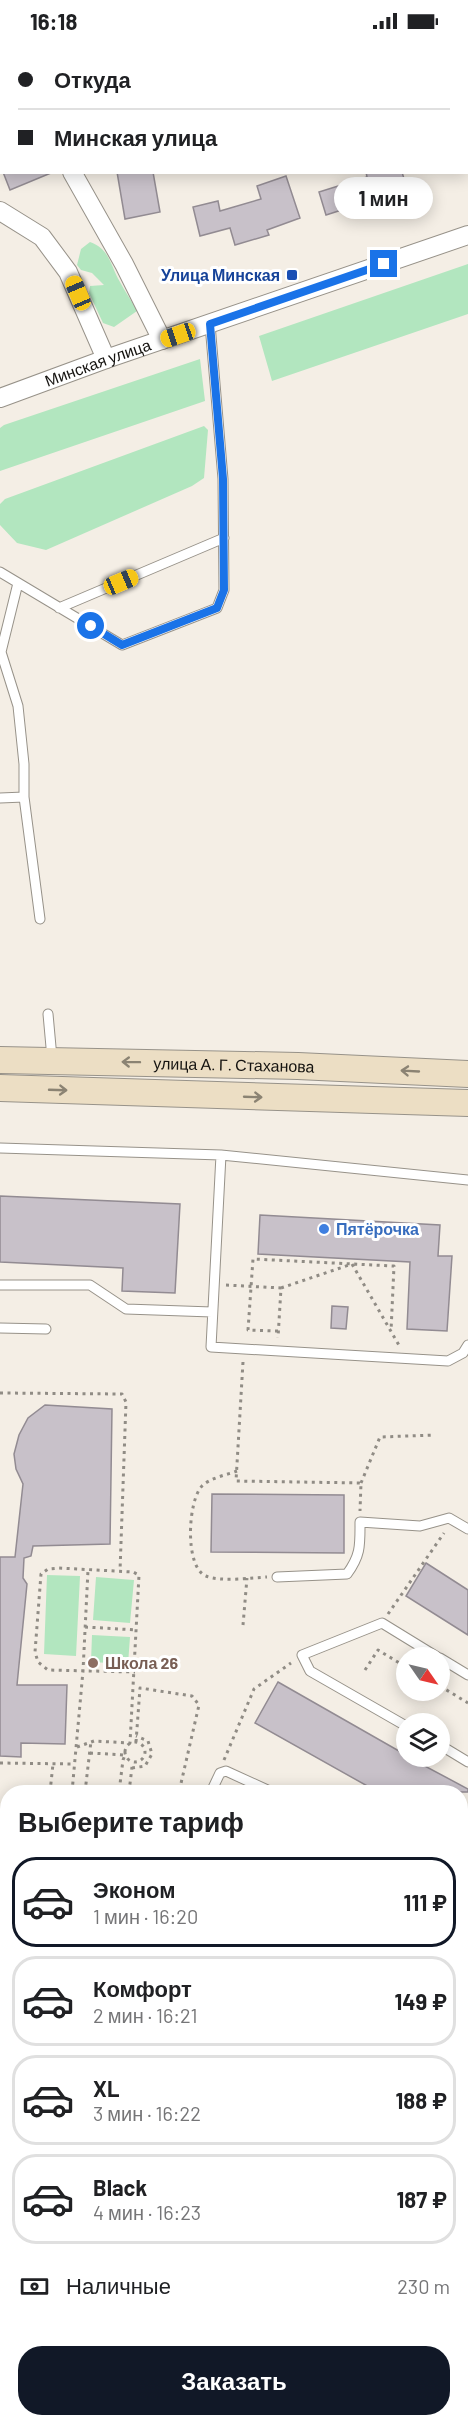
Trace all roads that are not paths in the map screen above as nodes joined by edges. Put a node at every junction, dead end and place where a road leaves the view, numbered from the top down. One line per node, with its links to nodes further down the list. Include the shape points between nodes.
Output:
1 (73, 174): 5 (street)
2 (0, 211): 6 (street, via 42,237 68,272)
3 (468, 235): 4 (street, Минская улица)
4 (210, 324): 5 (street, Минская улица); 8 (lane)
5 (162, 340): 6 (street, Минская улица)
6 (106, 359): 7 (street, Минская улица)
7 (0, 398)
8 (224, 538): 11 (lane); 11 (lane, via 224,590 217,608 122,645)
9 (0, 572): 10 (lane)
10 (18, 583): 11 (lane); 12 (lane)
11 (60, 608)
12 (1, 653): 13 (lane, via 18,706)
13 (24, 797): 14 (lane); 15 (lane)
14 (0, 798)
15 (40, 919)
16 (48, 1014): 18 (lane)
17 (0, 1060): 18 (main road, улица А. Г. Стаханова)
18 (52, 1061): 19 (main road, улица А. Г. Стаханова, one-way to 18)
19 (468, 1074)
20 (0, 1088): 21 (main road, улица А. Г. Стаханова, one-way to 21)
21 (468, 1103)
22 (0, 1148): 23 (lane)
23 (220, 1155): 24 (lane); 26 (lane)
24 (468, 1180)
25 (0, 1285): 26 (lane, via 90,1285 126,1309)
26 (212, 1312): 29 (lane, via 211,1347 448,1361 463,1353)
27 (0, 1328): 28 (lane)
28 (46, 1329)
29 (468, 1345)
30 (468, 1529): 31 (lane, via 449,1518 420,1526 360,1522 360,1552 347,1574)
31 (277, 1577)
32 (421, 1647): 35 (lane, via 382,1623 302,1655 310,1671)
33 (450, 1664): 34 (lane)
34 (468, 1675)
35 (396, 1720)
36 (450, 1751): 37 (lane)
37 (468, 1762)
38 (214, 1785): 39 (lane, via 220,1773 226,1771)
39 (257, 1785)

